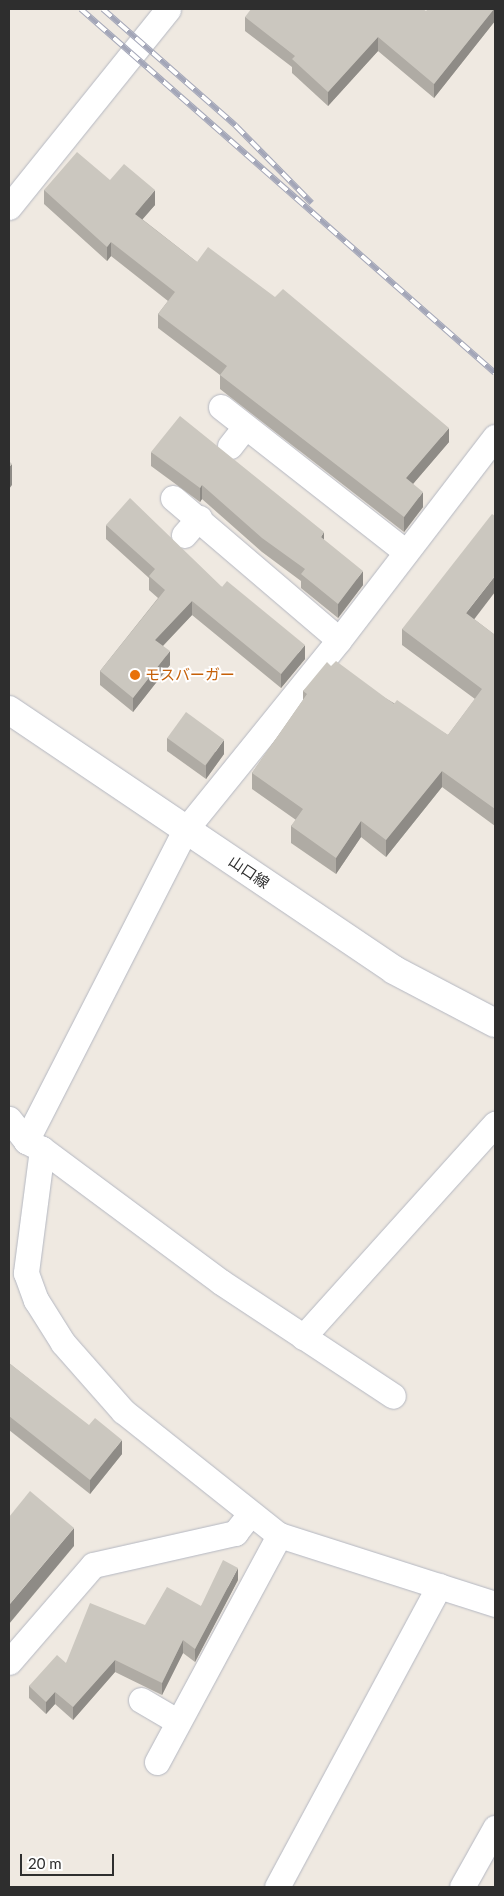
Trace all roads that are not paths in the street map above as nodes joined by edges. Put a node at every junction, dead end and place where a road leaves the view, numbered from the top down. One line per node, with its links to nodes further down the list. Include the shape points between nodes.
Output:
1 (168, 9): 2 (street)
2 (9, 207)
3 (221, 408): 4 (street)
4 (246, 427): 5 (street); 8 (street)
5 (230, 446)
6 (492, 449): 8 (street)
7 (173, 498): 9 (street, via 191,527)
8 (406, 552): 9 (street)
9 (339, 640): 11 (street)
10 (9, 710): 11 (street, 山口線)
11 (186, 829): 12 (street, 山口線, via 394,970); 15 (street)
12 (495, 1023)
13 (9, 1119): 15 (street)
14 (495, 1124): 16 (street)
15 (34, 1145): 16 (street, via 221,1282); 18 (street, via 26,1273 36,1300 63,1343 123,1411)
16 (303, 1336): 17 (street)
17 (393, 1396)
18 (250, 1514): 19 (street); 22 (street, via 235,1533 93,1565)
19 (279, 1535): 20 (street); 24 (street)
20 (439, 1586): 21 (street); 27 (street)
21 (495, 1604)
22 (9, 1662)
23 (141, 1700): 24 (street)
24 (177, 1721): 25 (street)
25 (156, 1762)
26 (495, 1828): 28 (street)
27 (278, 1887)
28 (462, 1887)

